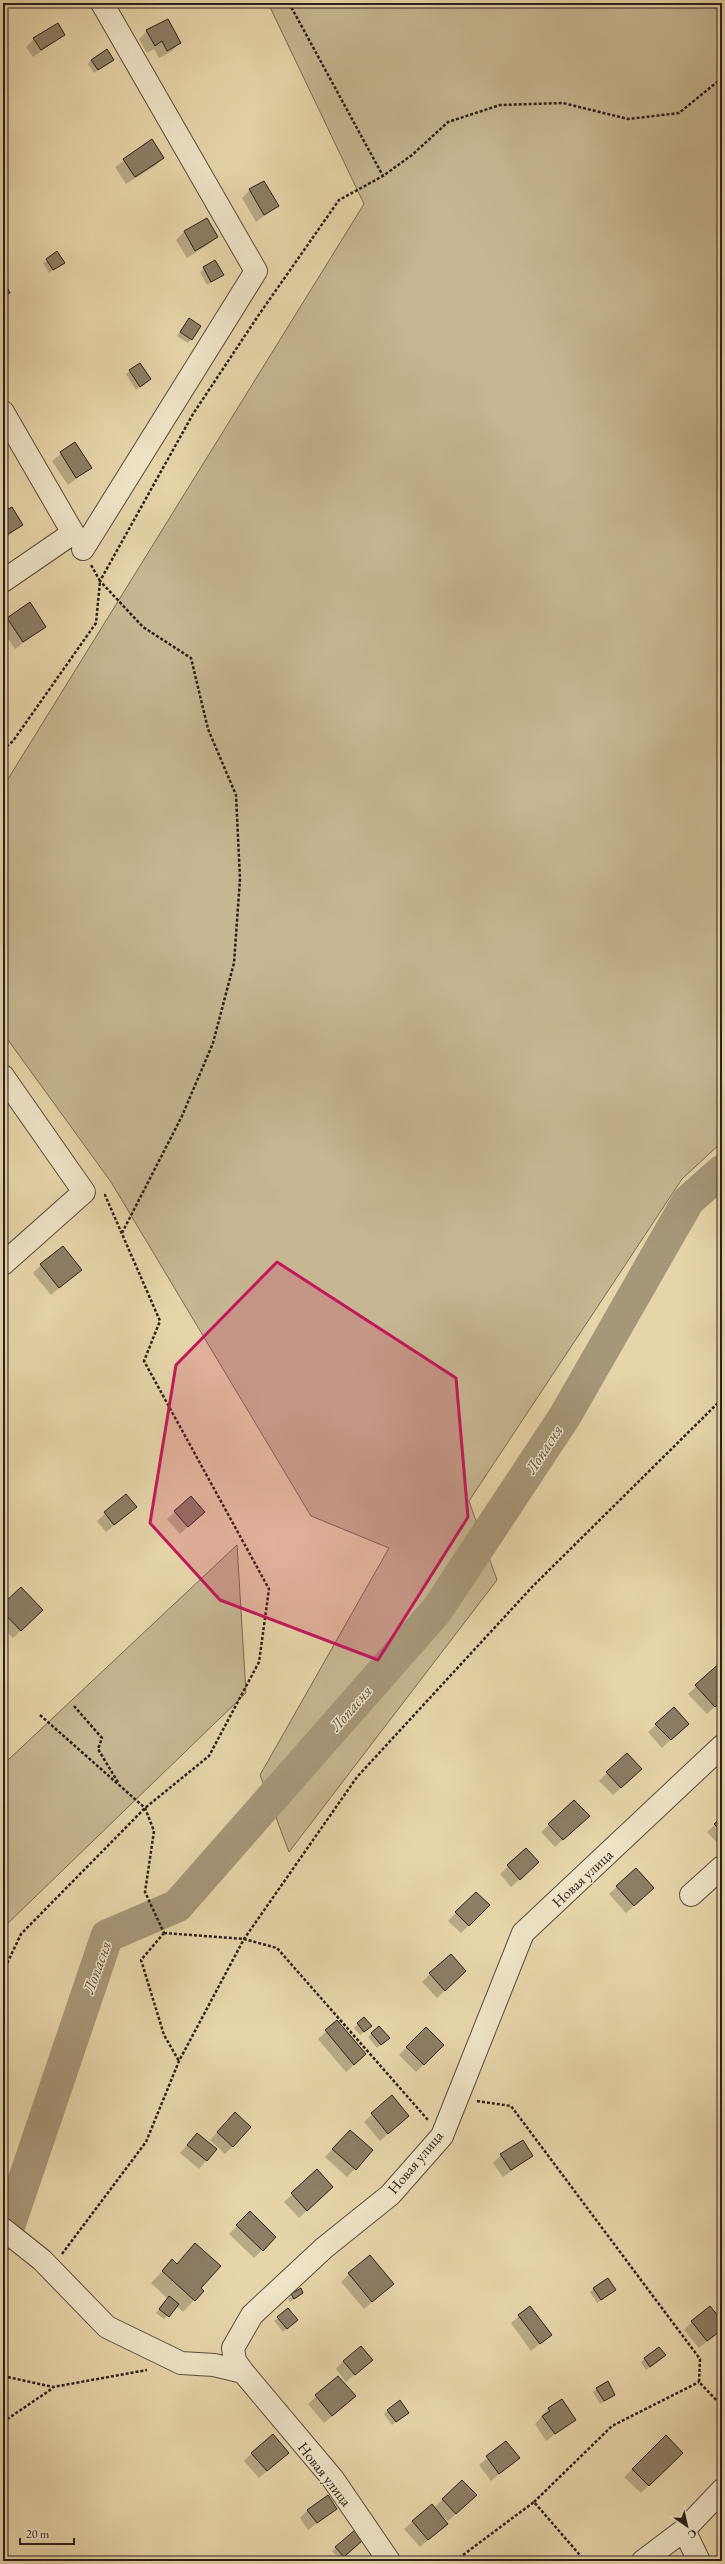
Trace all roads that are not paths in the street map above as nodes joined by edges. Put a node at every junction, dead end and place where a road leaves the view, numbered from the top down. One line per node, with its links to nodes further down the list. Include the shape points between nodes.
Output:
1 (102, 3): 3 (street, via 256,271)
2 (3, 412): 3 (street)
3 (78, 541): 4 (street)
4 (3, 580)
5 (3, 1076): 6 (street, via 84,1192)
6 (3, 1264)
7 (722, 1746): 11 (street, Новая улица, via 523,1933 455,2098 442,2136 390,2195 324,2248 252,2316 233,2348 235,2361)
8 (722, 1867): 9 (street)
9 (691, 1895)
10 (3, 2229): 11 (street, via 47,2264 107,2326 181,2364 214,2365)
11 (243, 2372): 14 (street, Новая улица, via 333,2480)
12 (722, 2490): 13 (street)
13 (684, 2530): 15 (street); 16 (street)
14 (389, 2561)
15 (643, 2561)
16 (699, 2561)

